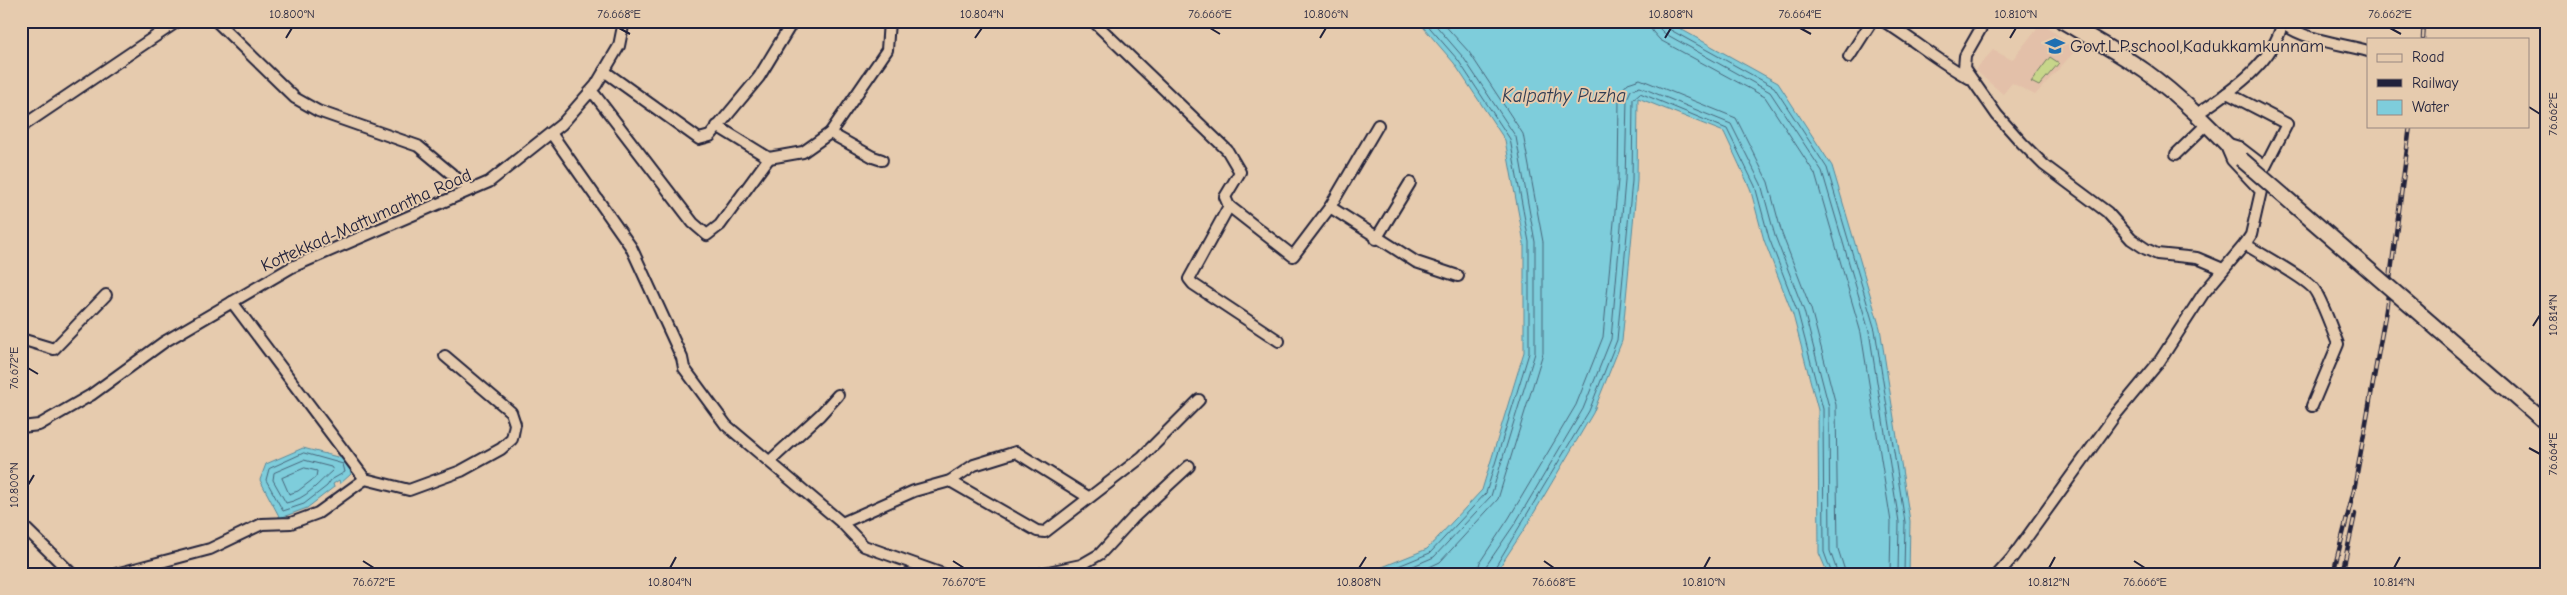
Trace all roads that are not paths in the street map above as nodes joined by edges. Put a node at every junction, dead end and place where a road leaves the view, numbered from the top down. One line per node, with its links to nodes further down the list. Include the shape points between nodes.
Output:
1 (178, 21): 21 (street)
2 (216, 21): 29 (street, via 295,98 318,111 418,146)
3 (624, 21): 14 (street, Kottekkad-Mattumantha Road, via 619,46)
4 (793, 21): 20 (street, via 759,77)
5 (890, 21): 23 (street, via 887,50)
6 (1092, 21): 30 (street, via 1226,150 1240,172 1225,197)
7 (1872, 21): 13 (street)
8 (1883, 21): 15 (street, via 1950,68)
9 (1985, 21): 15 (street, via 1965,56 1964,68)
10 (2062, 21): 18 (main road, via 2146,71)
11 (2283, 22): 12 (street, via 2308,37); 17 (street, via 2271,53)
12 (2367, 51)
13 (1849, 56)
14 (604, 71): 16 (street, Kottekkad-Mattumantha Road); 20 (street, via 699,139 710,136)
15 (1973, 80): 34 (street, via 1997,115 2022,143 2044,165 2106,212 2131,239 2157,254 2197,258)
16 (589, 92): 22 (street, Kottekkad-Mattumantha Road); 26 (street, via 595,95 693,223 707,235 720,225)
17 (2227, 93): 18 (street); 24 (street, via 2287,124 2265,167 2239,147)
18 (2202, 119): 24 (main road); 25 (street)
19 (1378, 125): 31 (street)
20 (717, 126): 26 (street)
21 (21, 127)
22 (551, 133): 29 (street, Kottekkad-Mattumantha Road, via 489,182); 46 (street, via 631,247 684,368 726,425)
23 (830, 133): 26 (street, via 803,152); 27 (street)
24 (2225, 143): 33 (street, via 2232,160 2261,191 2251,235); 44 (main road, bridge)
25 (2176, 154)
26 (770, 158)
27 (882, 160)
28 (1410, 183): 32 (street)
29 (471, 190): 37 (street, Kottekkad-Mattumantha Road, via 292,267)
30 (1229, 206): 31 (street, via 1292,256); 39 (street, via 1189,279)
31 (1330, 207): 32 (street)
32 (1376, 239): 35 (street, via 1416,262)
33 (2245, 244): 34 (street); 43 (street, via 2312,287 2321,300 2338,344)
34 (2223, 269): 57 (street, via 2147,379 2116,414)
35 (1458, 276)
36 (106, 295): 38 (street, via 54,349)
37 (232, 302): 45 (street, Kottekkad-Mattumantha Road, via 164,342 91,395 39,425); 48 (street)
38 (21, 338)
39 (1279, 341)
40 (445, 356): 48 (street, via 512,412 515,424 512,438 501,449 461,471 409,490)
41 (838, 395): 46 (street)
42 (1199, 400): 50 (street, via 1142,457)
43 (2312, 406)
44 (2546, 423)
45 (21, 427)
46 (770, 461): 51 (street)
47 (1189, 466): 56 (street, via 1100,554 1081,565)
48 (365, 479): 54 (street, via 318,513 291,523 262,524 210,549)
49 (950, 481): 50 (street, via 974,465 1016,452); 50 (street, via 1037,532 1045,532); 51 (street, via 914,491)
50 (1088, 497)
51 (842, 523): 55 (street, via 864,546)
52 (21, 524): 53 (street)
53 (72, 574)
54 (116, 574)
55 (944, 574)
56 (1038, 574)
57 (1998, 574)

